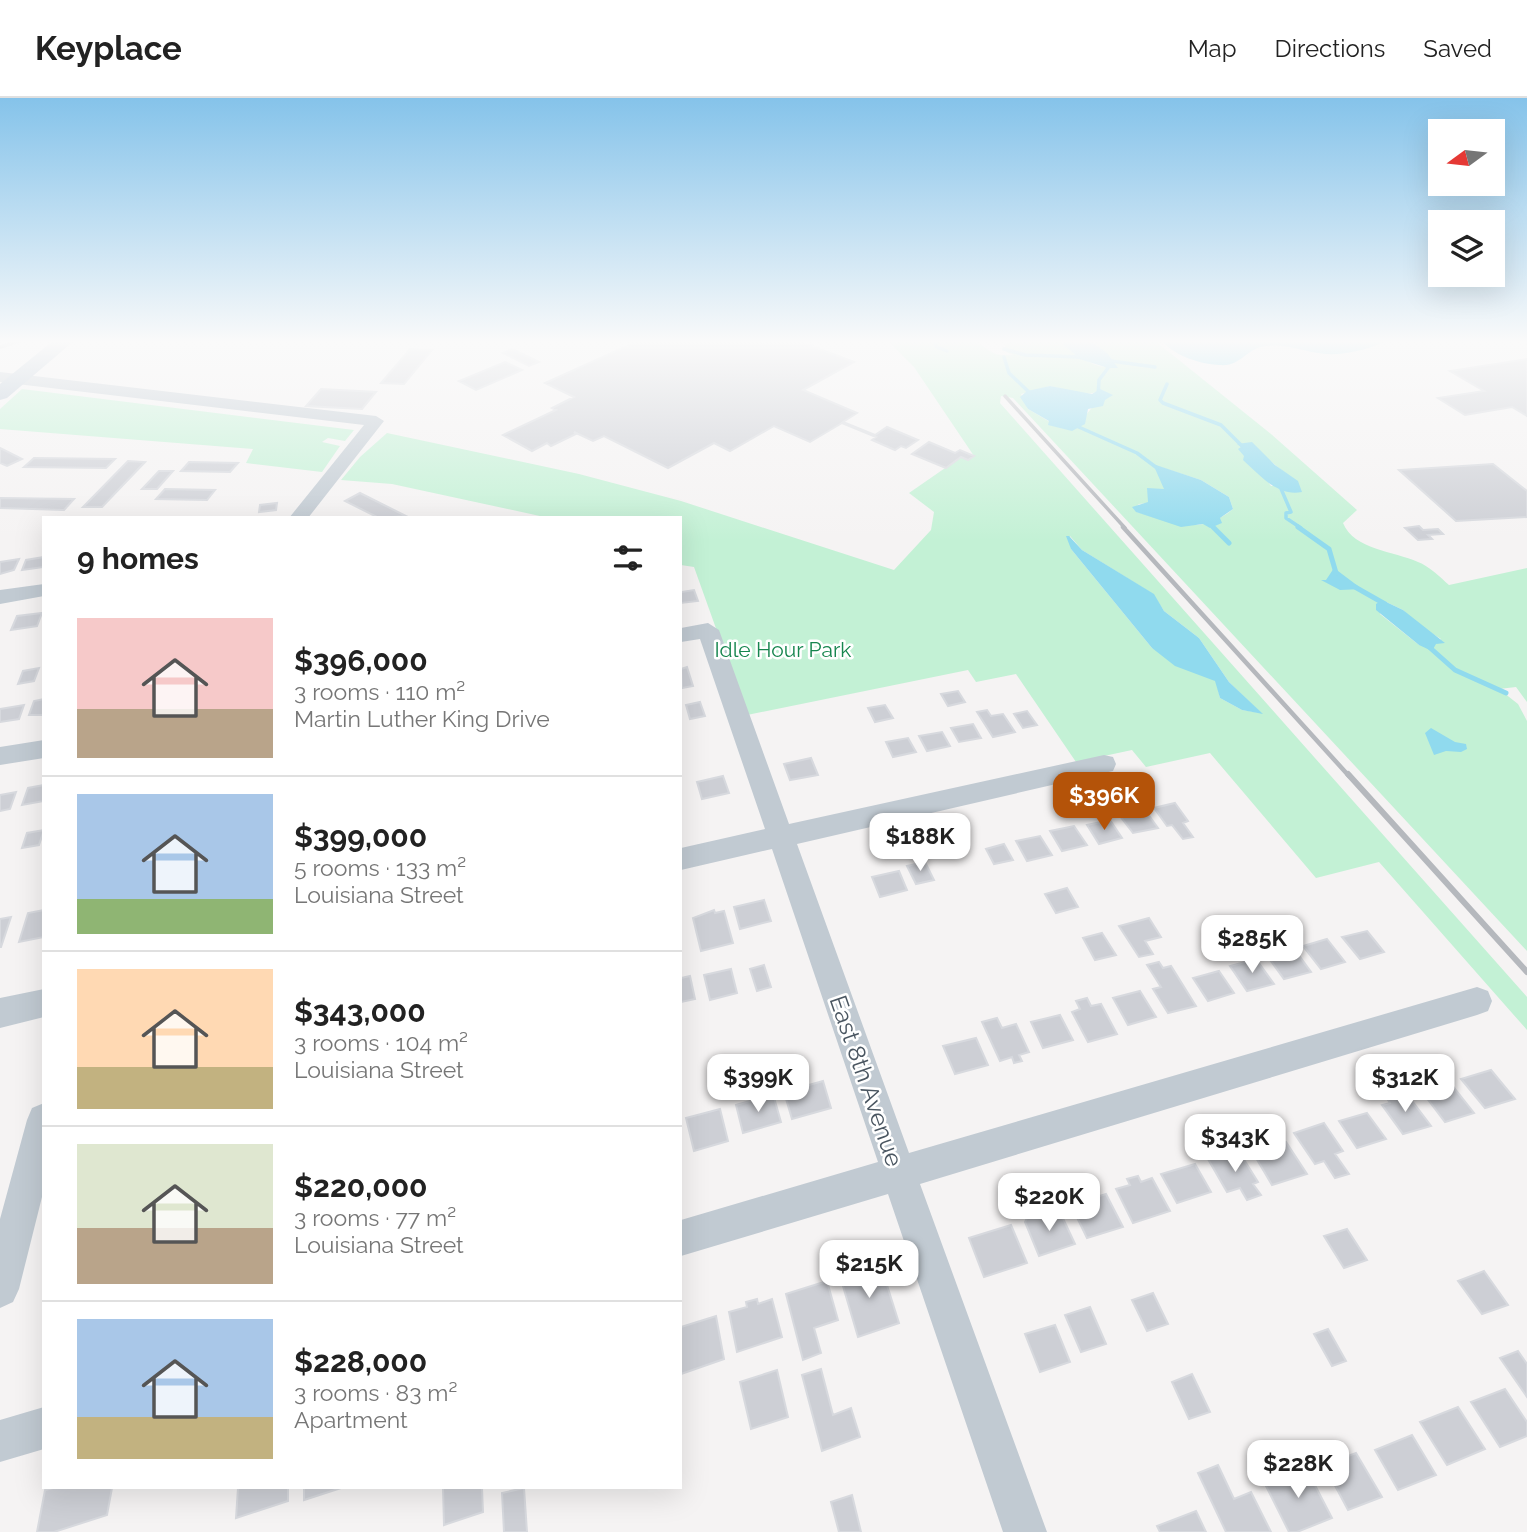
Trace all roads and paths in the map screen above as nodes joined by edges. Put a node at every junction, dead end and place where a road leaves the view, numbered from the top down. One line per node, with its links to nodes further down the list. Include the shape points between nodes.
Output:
1 (258, 407): 2 (street, via 376,421)
2 (300, 516)
3 (42, 590): 4 (street)
4 (0, 597)
5 (694, 632): 9 (street, East 8th Avenue)
6 (42, 749): 7 (street)
7 (0, 756)
8 (1104, 764): 9 (street)
9 (781, 836): 10 (street); 15 (street, East 8th Avenue)
10 (682, 859)
11 (1477, 1000): 15 (street)
12 (42, 1003): 13 (street)
13 (0, 1013)
14 (42, 1128): 17 (street)
15 (898, 1175): 16 (street); 20 (street, East 8th Avenue)
16 (682, 1238)
17 (0, 1289)
18 (42, 1429): 19 (street)
19 (0, 1441)
20 (1025, 1532)

